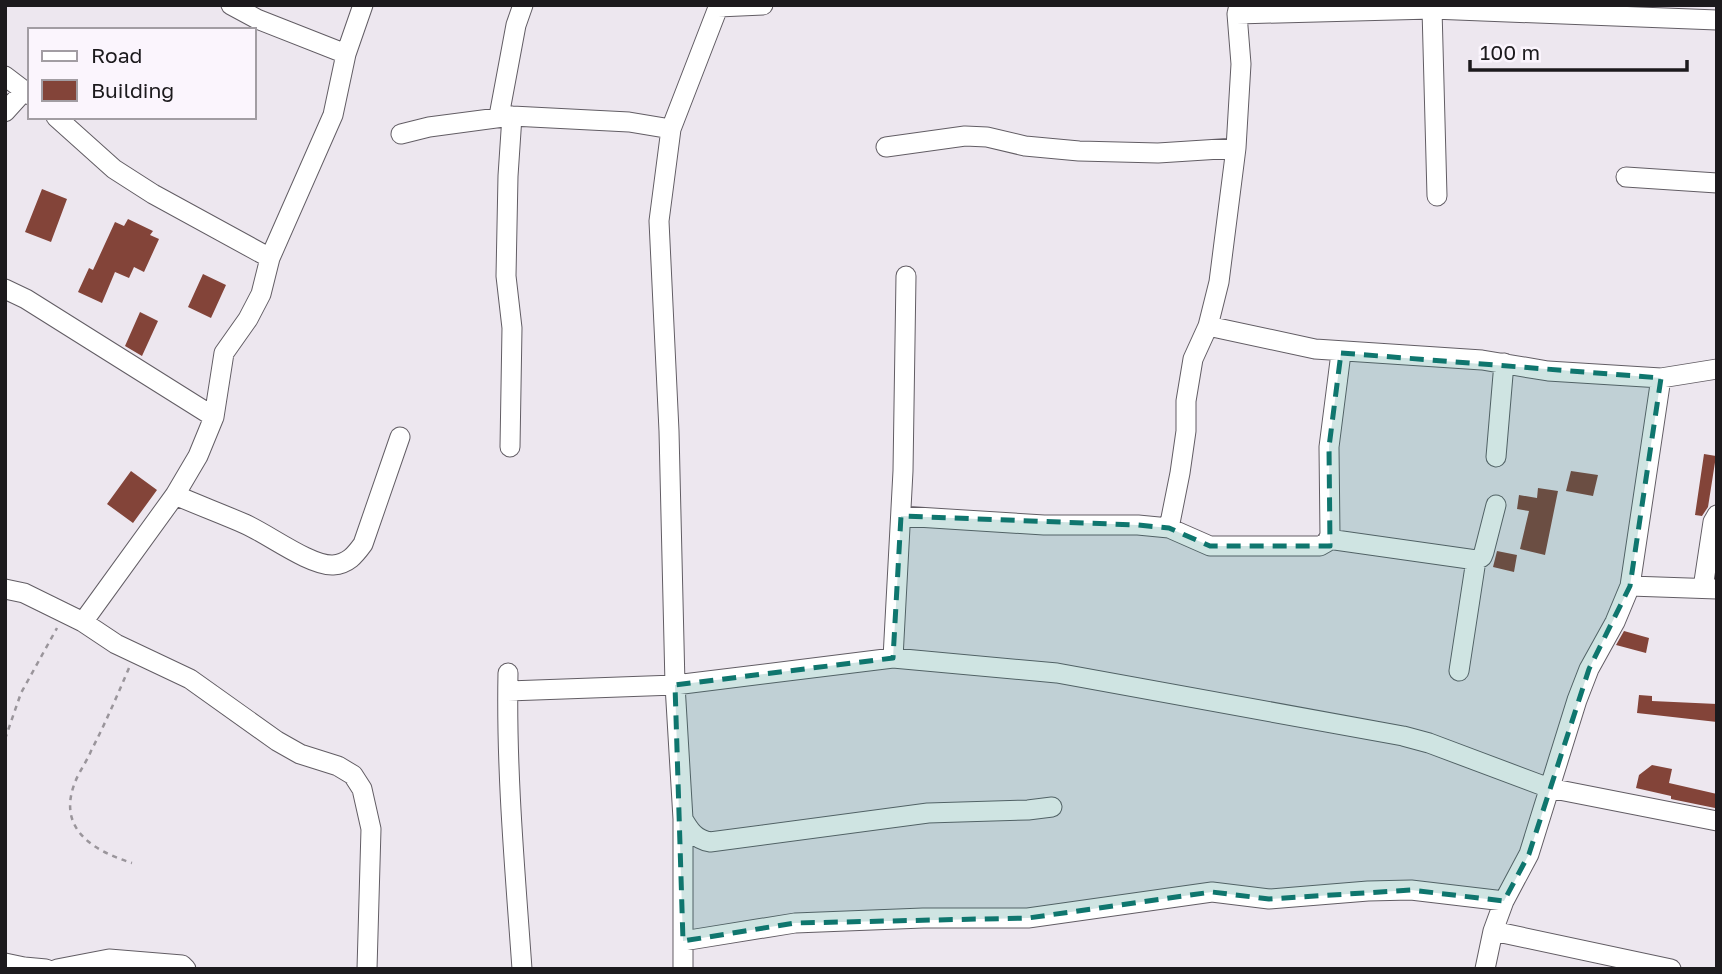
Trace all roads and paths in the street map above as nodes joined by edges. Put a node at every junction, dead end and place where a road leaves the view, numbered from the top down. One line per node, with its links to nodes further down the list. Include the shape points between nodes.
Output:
1 (230, 5): 9 (street)
2 (363, 5): 9 (street)
3 (523, 5): 13 (street, via 516,25)
4 (763, 5): 5 (street)
5 (719, 6): 15 (street)
6 (1238, 9): 7 (street); 18 (street, via 1241,64)
7 (1432, 9): 8 (street); 21 (street)
8 (1717, 20)
9 (346, 54): 22 (street, via 333,115)
10 (5, 76): 11 (street)
11 (27, 93): 12 (street)
12 (5, 111)
13 (506, 116): 15 (street, via 629,122); 16 (street); 32 (street)
14 (58, 119): 22 (street, via 114,169)
15 (671, 129): 49 (street, via 659,221)
16 (401, 134)
17 (886, 146): 18 (street, via 965,136 1079,151 1158,153)
18 (1236, 148): 25 (street, via 1219,282)
19 (1626, 177): 20 (street)
20 (1717, 183)
21 (1437, 196)
22 (270, 258): 30 (street, via 261,294 224,353)
23 (906, 276): 37 (street)
24 (5, 289): 30 (street)
25 (1208, 326): 26 (street); 38 (street, via 1193,359)
26 (1341, 353): 27 (street); 39 (street, via 1331,431)
27 (1504, 363): 29 (street, via 1548,371); 33 (street)
28 (1717, 369): 29 (street)
29 (1661, 378): 41 (street)
30 (214, 417): 34 (street)
31 (400, 437): 34 (street, via 363,544 344,563 317,562 248,525)
32 (510, 447)
33 (1496, 457)
34 (175, 495): 45 (street)
35 (1496, 505): 40 (street, via 1482,558)
36 (1717, 515): 42 (street)
37 (901, 516): 38 (street); 47 (street)
38 (1169, 528): 39 (street, via 1210,546 1320,546)
39 (1328, 539): 40 (street)
40 (1476, 560): 48 (street)
41 (1630, 586): 42 (street); 51 (street, via 1589,669)
42 (1710, 588)
43 (5, 589): 44 (street, via 24,593)
44 (65, 614): 45 (street); 50 (path, via 21,693)
45 (83, 622): 46 (street)
46 (136, 654): 55 (path, via 74,786 69,808 82,837); 63 (street, via 190,679 276,741 353,775 362,789 371,829)
47 (892, 658): 49 (street); 51 (street, via 1057,673 1403,736)
48 (1459, 671)
49 (674, 685): 53 (street); 64 (street, via 508,682)
50 (5, 739)
51 (1549, 788): 54 (street); 56 (street, via 1523,868)
52 (1052, 807): 53 (street, via 928,813 709,842 691,833)
53 (683, 819): 58 (street)
54 (1717, 821)
55 (132, 863)
56 (1504, 901): 57 (street); 58 (street, via 1411,890 1269,899 1212,892 1028,918 795,923)
57 (1493, 930): 66 (street); 67 (street)
58 (682, 941): 65 (street)
59 (5, 962): 60 (street)
60 (46, 969)
61 (57, 969): 62 (street, via 109,959)
62 (186, 969)
63 (367, 969)
64 (522, 969)
65 (683, 969)
66 (1485, 969)
67 (1671, 969)

